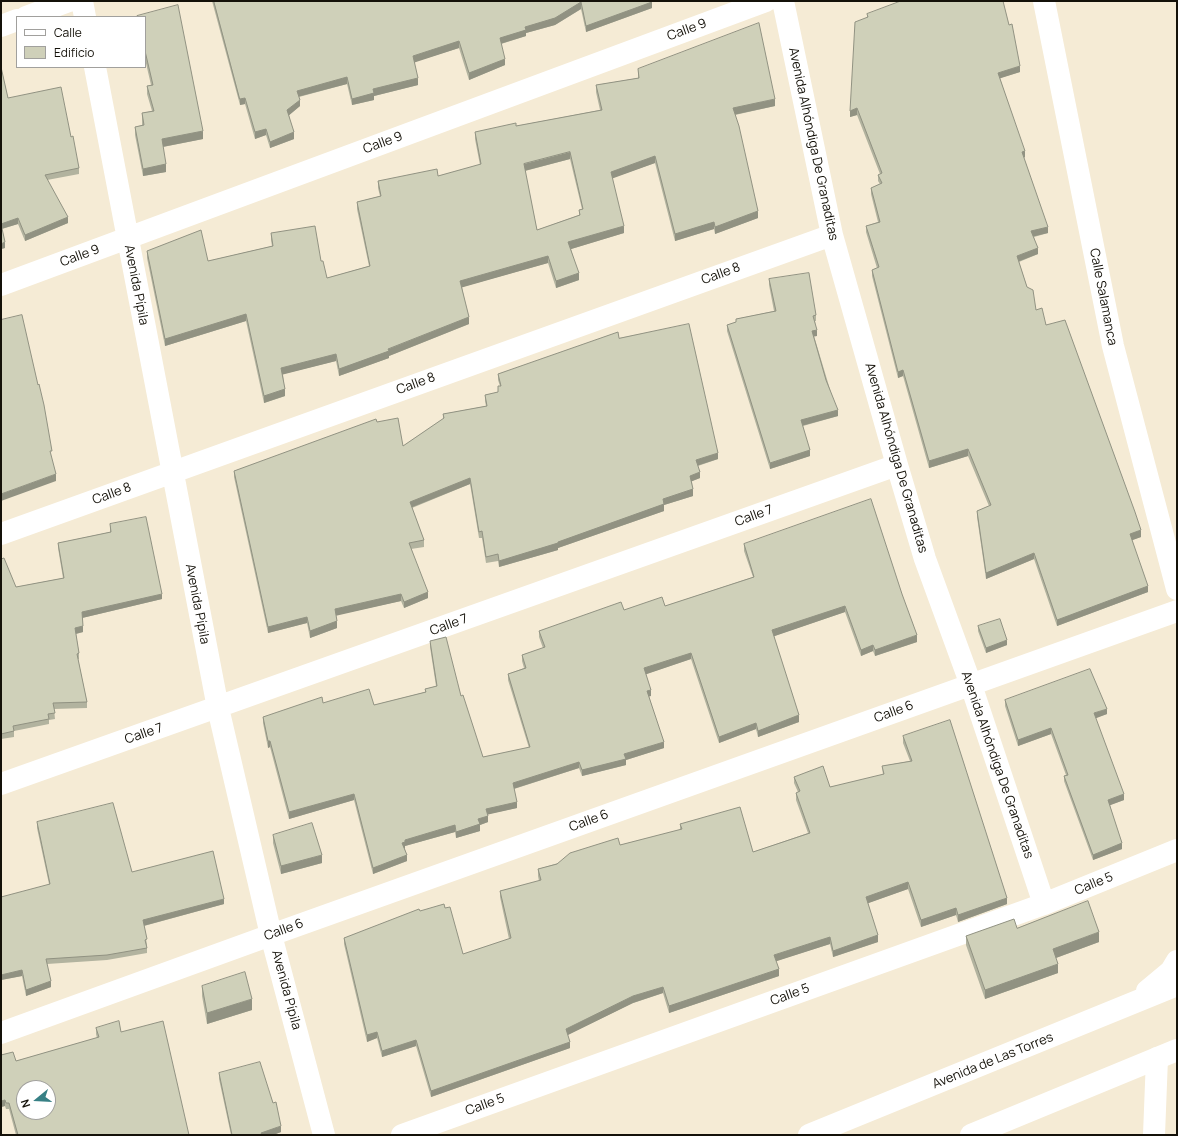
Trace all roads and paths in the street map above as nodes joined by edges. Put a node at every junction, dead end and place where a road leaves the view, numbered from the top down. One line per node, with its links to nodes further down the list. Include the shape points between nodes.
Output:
1 (69, 1): 6 (street)
2 (82, 1): 7 (street)
3 (766, 1): 12 (street, Calle 9)
4 (783, 1): 11 (street, Avenida Alhóndiga De Granaditas)
5 (1044, 1): 17 (street, Calle Salamanca, via 1113,346)
6 (29, 16)
7 (85, 16)
8 (16, 20): 9 (street)
9 (1, 26)
10 (95, 68): 12 (street, Avenida Pípila)
11 (832, 235): 14 (street, Avenida Alhóndiga De Granaditas); 15 (street, Calle 8)
12 (127, 238): 13 (street, Calle 9); 15 (street, Avenida Pípila)
13 (1, 285)
14 (897, 465): 19 (street, Avenida Alhóndiga De Granaditas, via 925,559); 20 (street, Calle 7)
15 (172, 473): 16 (street, Calle 8); 20 (street, Avenida Pípila)
16 (1, 534)
17 (1177, 589)
18 (1177, 611): 19 (street, Calle 6)
19 (971, 685): 23 (street, Avenida Alhóndiga De Granaditas); 24 (street, Calle 6)
20 (218, 708): 21 (street, Calle 7); 24 (street, Avenida Pípila)
21 (1, 784)
22 (1177, 850): 23 (street, Calle 5)
23 (1044, 904): 32 (street, Calle 5)
24 (271, 935): 28 (street, Calle 6); 31 (street, Avenida Pípila)
25 (1177, 961): 27 (street, via 1153,987)
26 (1177, 985): 27 (street, Avenida de Las Torres)
27 (1125, 1006): 33 (street, Avenida de Las Torres)
28 (1, 1033)
29 (1177, 1050): 30 (street)
30 (1157, 1058): 34 (street); 35 (street)
31 (324, 1135)
32 (402, 1135)
33 (809, 1135)
34 (971, 1135)
35 (1154, 1135)

